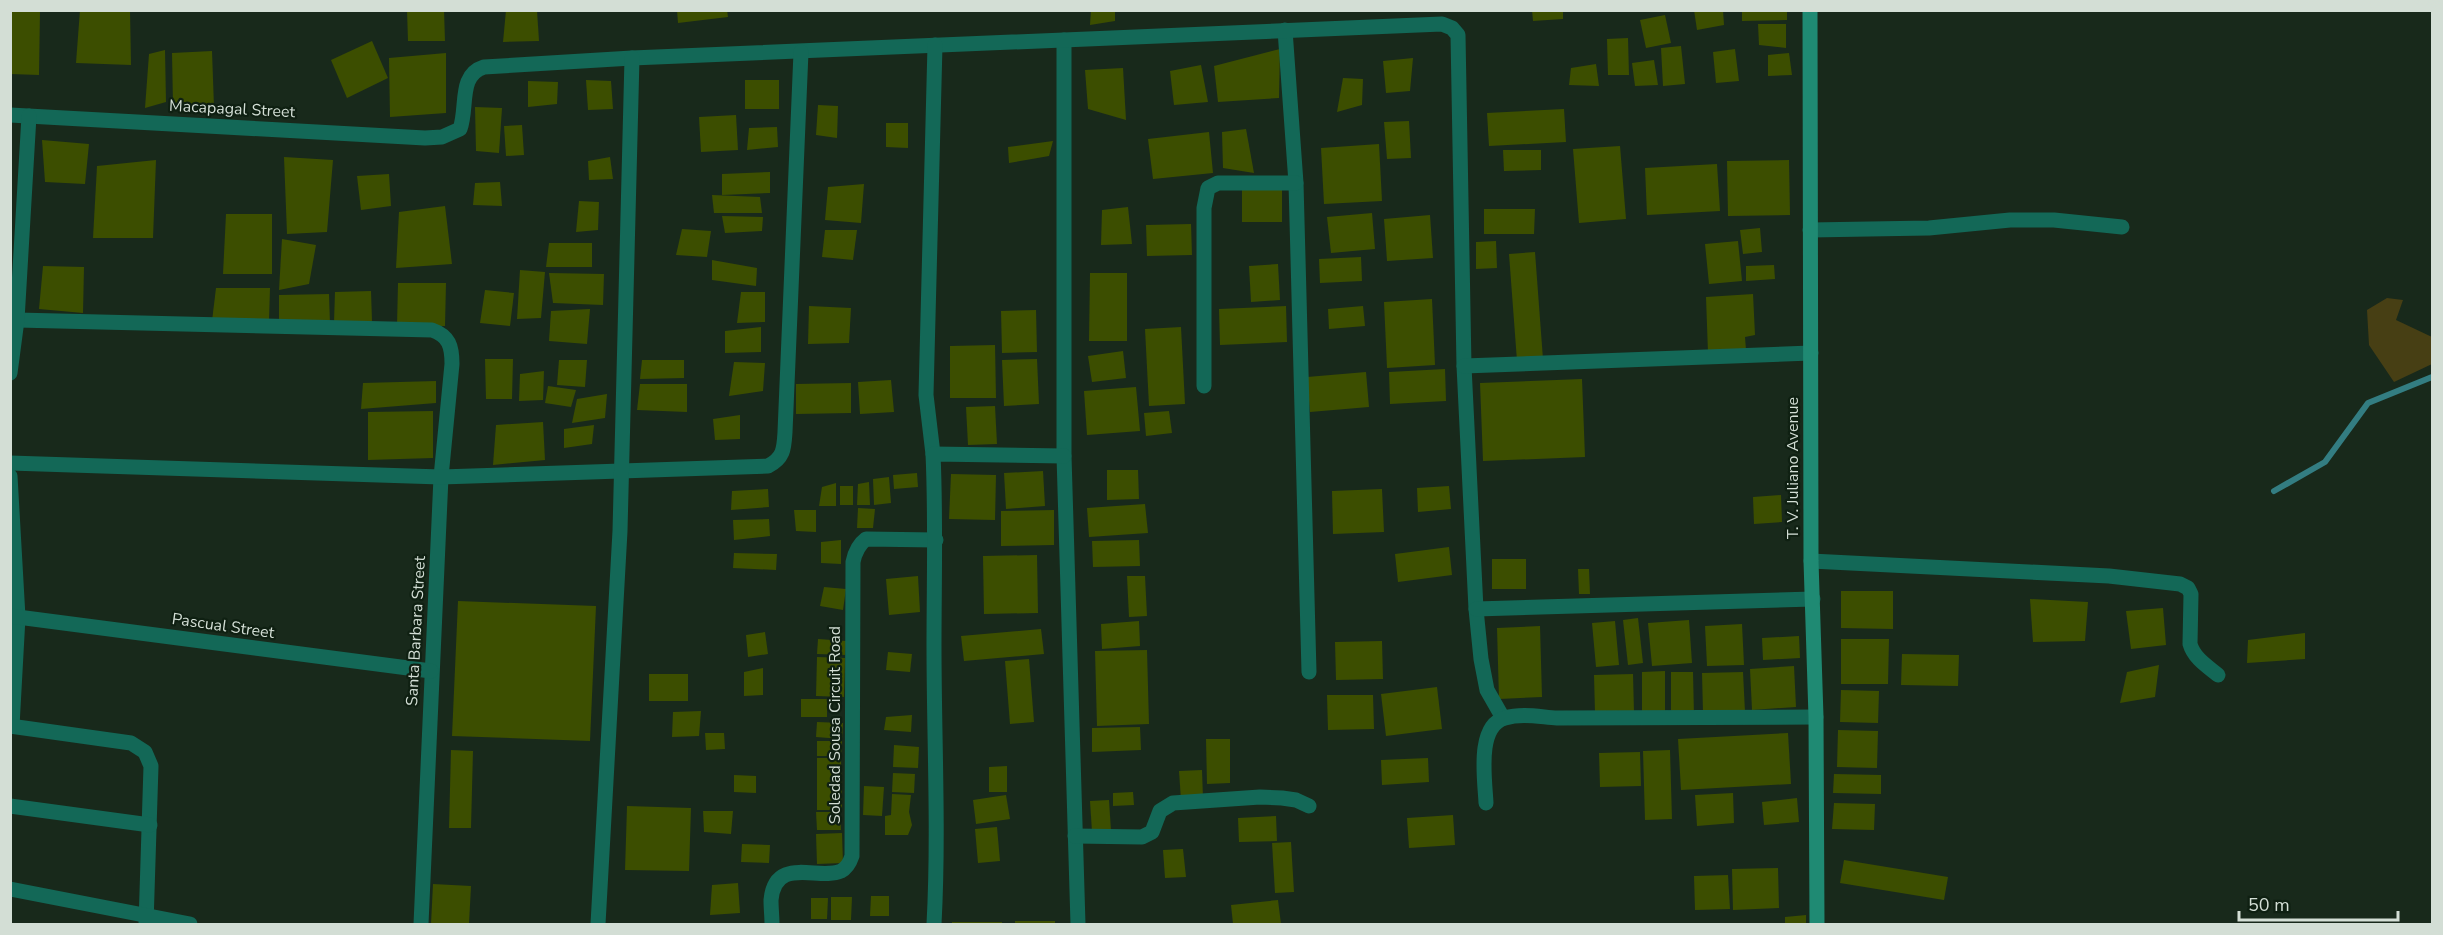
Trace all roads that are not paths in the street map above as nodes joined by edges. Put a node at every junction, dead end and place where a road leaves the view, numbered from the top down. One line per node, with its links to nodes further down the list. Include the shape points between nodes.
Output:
1 (1810, 10): 11 (main road, T. V. Juliano Avenue)
2 (1286, 30): 3 (street); 9 (street); 14 (street, via 1442,24 1458,35)
3 (1064, 40): 4 (street); 18 (street)
4 (935, 45): 5 (street); 17 (street, via 926,395)
5 (801, 52): 6 (street); 20 (street, via 783,454 768,466)
6 (632, 57): 8 (street, Macapagal Street, via 474,70 467,79 460,129 425,138); 20 (street)
7 (10, 115): 8 (street, Macapagal Street)
8 (29, 116): 12 (street)
9 (1296, 183): 16 (street, via 1218,183 1208,188 1204,208); 29 (street)
10 (2122, 227): 11 (street, via 2010,220 1929,228)
11 (1810, 230): 13 (main road, T. V. Juliano Avenue)
12 (17, 320): 15 (street); 22 (street, Santa Barbara Street, via 432,330 444,334 452,350 452,364)
13 (1810, 353): 14 (street); 24 (main road, T. V. Juliano Avenue)
14 (1464, 366): 26 (street)
15 (10, 373)
16 (1204, 386)
17 (933, 454): 18 (street); 23 (street)
18 (1064, 456): 38 (street)
19 (10, 463): 22 (street)
20 (622, 469): 22 (street); 43 (street)
21 (10, 476): 27 (street)
22 (441, 477): 28 (street, Santa Barbara Street)
23 (936, 540): 44 (street, Soledad Sousa Circuit Road, via 866,539 855,552 852,856 840,872 790,873 780,880 771,900); 45 (street)
24 (1811, 561): 25 (main road, T. V. Juliano Avenue); 30 (street, via 2109,576 2180,584 2188,588 2192,598 2192,651)
25 (1813, 599): 26 (street); 31 (main road, T. V. Juliano Avenue)
26 (1476, 609): 32 (street, via 1487,690)
27 (14, 616): 28 (street, Pascual Street); 33 (street)
28 (431, 671): 42 (street, Santa Barbara Street)
29 (1309, 672)
30 (2218, 675)
31 (1816, 717): 32 (street); 47 (main road, T. V. Juliano Avenue)
32 (1503, 718): 34 (street, via 1486,738)
33 (11, 726): 37 (street, via 131,743 144,752 151,765)
34 (1486, 802)
35 (10, 806): 37 (street)
36 (1309, 806): 38 (street, via 1271,797 1173,803 1160,811 1152,832 1142,837)
37 (150, 825): 40 (street)
38 (1075, 836): 46 (street)
39 (10, 889): 40 (street)
40 (146, 921): 41 (street)
41 (190, 924)
42 (421, 924)
43 (598, 924)
44 (772, 924)
45 (934, 924)
46 (1078, 924)
47 (1818, 924)

